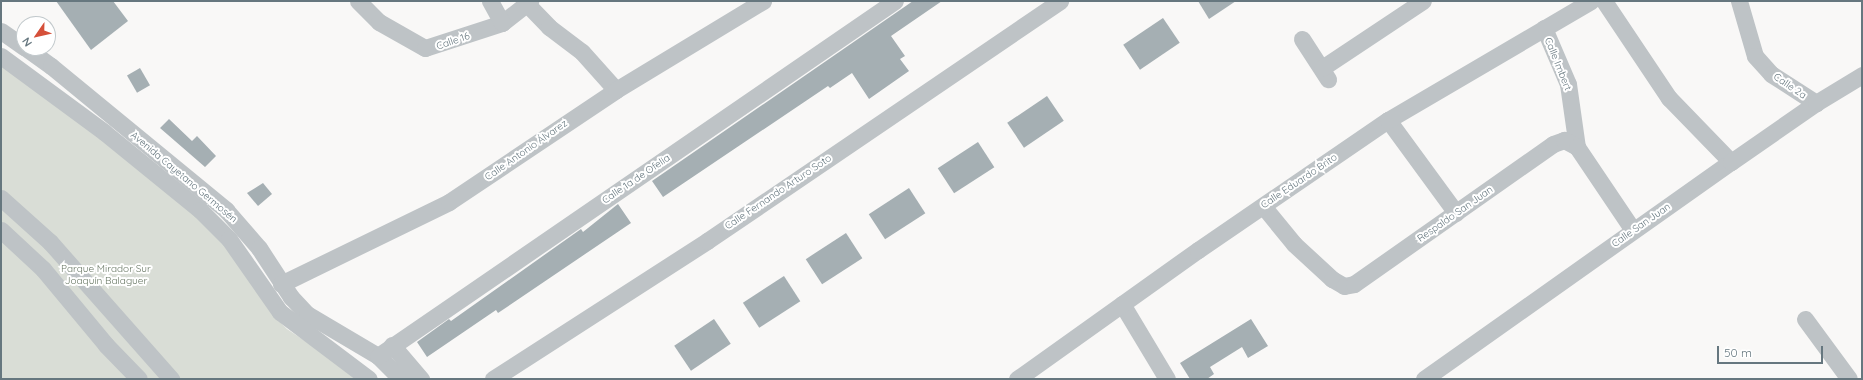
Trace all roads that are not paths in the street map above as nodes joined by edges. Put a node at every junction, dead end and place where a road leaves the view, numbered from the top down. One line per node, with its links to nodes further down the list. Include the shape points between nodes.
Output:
1 (358, 1): 11 (street, Calle 16, via 379,22 425,48)
2 (490, 1): 11 (street)
3 (763, 1): 19 (street, Calle Antonio Álvarez)
4 (894, 1): 34 (street, Calle 1a de Ofelia)
5 (1060, 1): 42 (street, Calle Fernando Arturo Soto, via 707,241)
6 (1423, 1): 14 (street, via 1325,73)
7 (1591, 1): 12 (street, Calle Eduardo Brito)
8 (1604, 1): 23 (street, via 1669,98)
9 (1739, 1): 20 (street, Calle 2a, via 1755,56 1772,74)
10 (528, 2): 11 (street, Calle 16); 19 (street, via 549,27 582,52)
11 (502, 23)
12 (1544, 28): 21 (street, Calle Eduardo Brito); 22 (street, Calle Imbert, via 1568,84)
13 (1, 31): 15 (street, Avenida Cayetano Germosén)
14 (1302, 39)
15 (16, 41)
16 (1, 56): 39 (street, Avenida Cayetano Germosén, via 86,118 200,210 229,239 280,312)
17 (37, 56): 29 (street, Avenida Cayetano Germosén, via 226,210 259,248)
18 (1862, 75): 20 (street, Calle San Juan)
19 (616, 90): 29 (street, Calle Antonio Álvarez, via 449,202)
20 (1816, 103): 23 (street, Calle San Juan)
21 (1388, 120): 25 (street, Calle Eduardo Brito); 26 (street)
22 (1577, 147): 26 (street, Respaldo San Juan, via 1564,140 1553,144); 28 (street)
23 (1731, 162): 28 (street, Calle San Juan)
24 (1, 198): 32 (street, via 50,242)
25 (1263, 206): 26 (street, Respaldo San Juan, via 1294,244 1332,279 1344,286 1354,284); 30 (street, Calle Eduardo Brito)
26 (1456, 213)
27 (1, 230): 33 (street, via 43,269)
28 (1633, 230): 36 (street, Calle San Juan)
29 (282, 284): 35 (street, Avenida Cayetano Germosén, via 308,314)
30 (1122, 304): 43 (street, Calle Eduardo Brito); 44 (street)
31 (1805, 319): 46 (street)
32 (125, 329): 33 (street); 38 (street)
33 (106, 345): 37 (street)
34 (392, 345): 35 (street, Calle 1a de Ofelia); 41 (street)
35 (378, 356): 40 (street, Avenida Cayetano Germosén)
36 (1442, 373): 45 (street, Calle San Juan)
37 (139, 379)
38 (171, 379)
39 (369, 379)
40 (401, 379)
41 (421, 379)
42 (493, 379)
43 (1017, 379)
44 (1167, 379)
45 (1424, 379)
46 (1849, 379)

